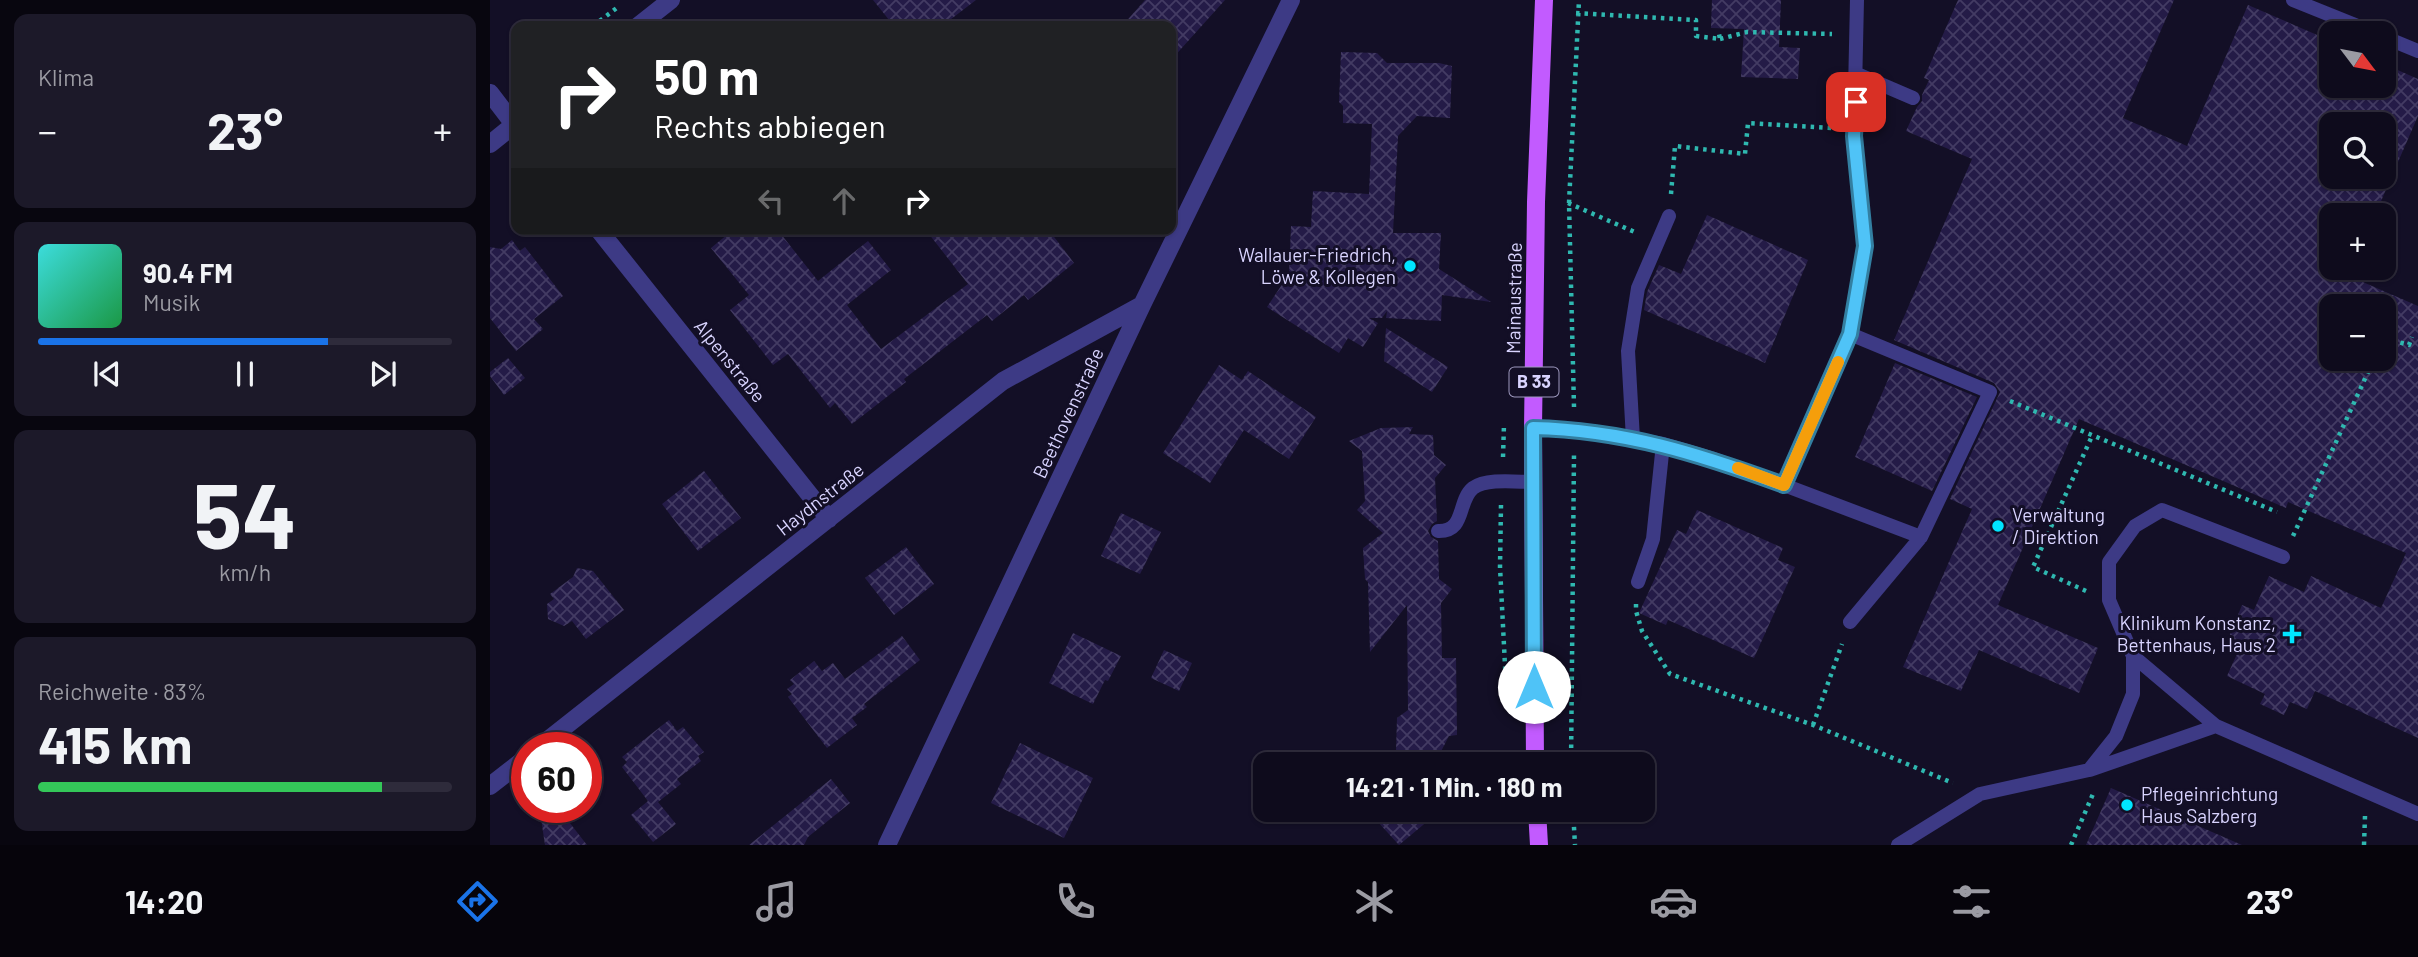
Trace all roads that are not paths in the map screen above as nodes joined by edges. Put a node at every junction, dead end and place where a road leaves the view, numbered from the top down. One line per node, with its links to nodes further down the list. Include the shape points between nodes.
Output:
1 (671, 0): 6 (street)
2 (1291, 0): 18 (street, Beethovenstraße)
3 (1857, 0): 10 (lane)
4 (2293, 0): 7 (lane)
5 (1544, 5): 20 (main road, Mainaustraße / B 33)
6 (644, 21)
7 (2345, 21)
8 (2396, 42): 9 (lane)
9 (2418, 51)
10 (1857, 74): 12 (lane); 19 (lane, via 1855,129 1865,246)
11 (490, 93): 13 (street)
12 (1913, 98)
13 (511, 119)
14 (511, 129): 15 (street)
15 (490, 144)
16 (1669, 216): 21 (lane, via 1638,288 1628,351)
17 (603, 235): 25 (street, Alpenstraße)
18 (1142, 305): 25 (street, Haydnstraße, via 1003,381); 40 (street, Beethovenstraße)
19 (1850, 334): 24 (lane); 27 (lane, via 1990,393)
20 (1533, 428): 21 (lane); 23 (main road, Mainaustraße / B 33)
21 (1633, 439): 22 (lane)
22 (1663, 444): 24 (lane); 29 (lane, via 1654,539)
23 (1533, 482): 26 (lane, via 1474,488 1456,525); 34 (main road, Mainaustraße / B 33)
24 (1784, 485): 27 (lane)
25 (829, 519): 33 (street, Haydnstraße)
26 (1438, 531)
27 (1922, 537): 30 (lane)
28 (2283, 557): 31 (lane, via 2162,510 2135,526 2109,562 2109,600)
29 (1638, 582)
30 (1850, 622)
31 (2133, 656): 32 (lane); 36 (lane, via 2133,694 2116,736)
32 (2216, 726): 36 (lane); 38 (lane)
33 (558, 732)
34 (1535, 752)
35 (511, 770): 37 (street)
36 (2089, 770): 42 (lane, via 1980,794)
37 (490, 786)
38 (2418, 814)
39 (1538, 822): 41 (main road)
40 (887, 845)
41 (1539, 845)
42 (1898, 845)

